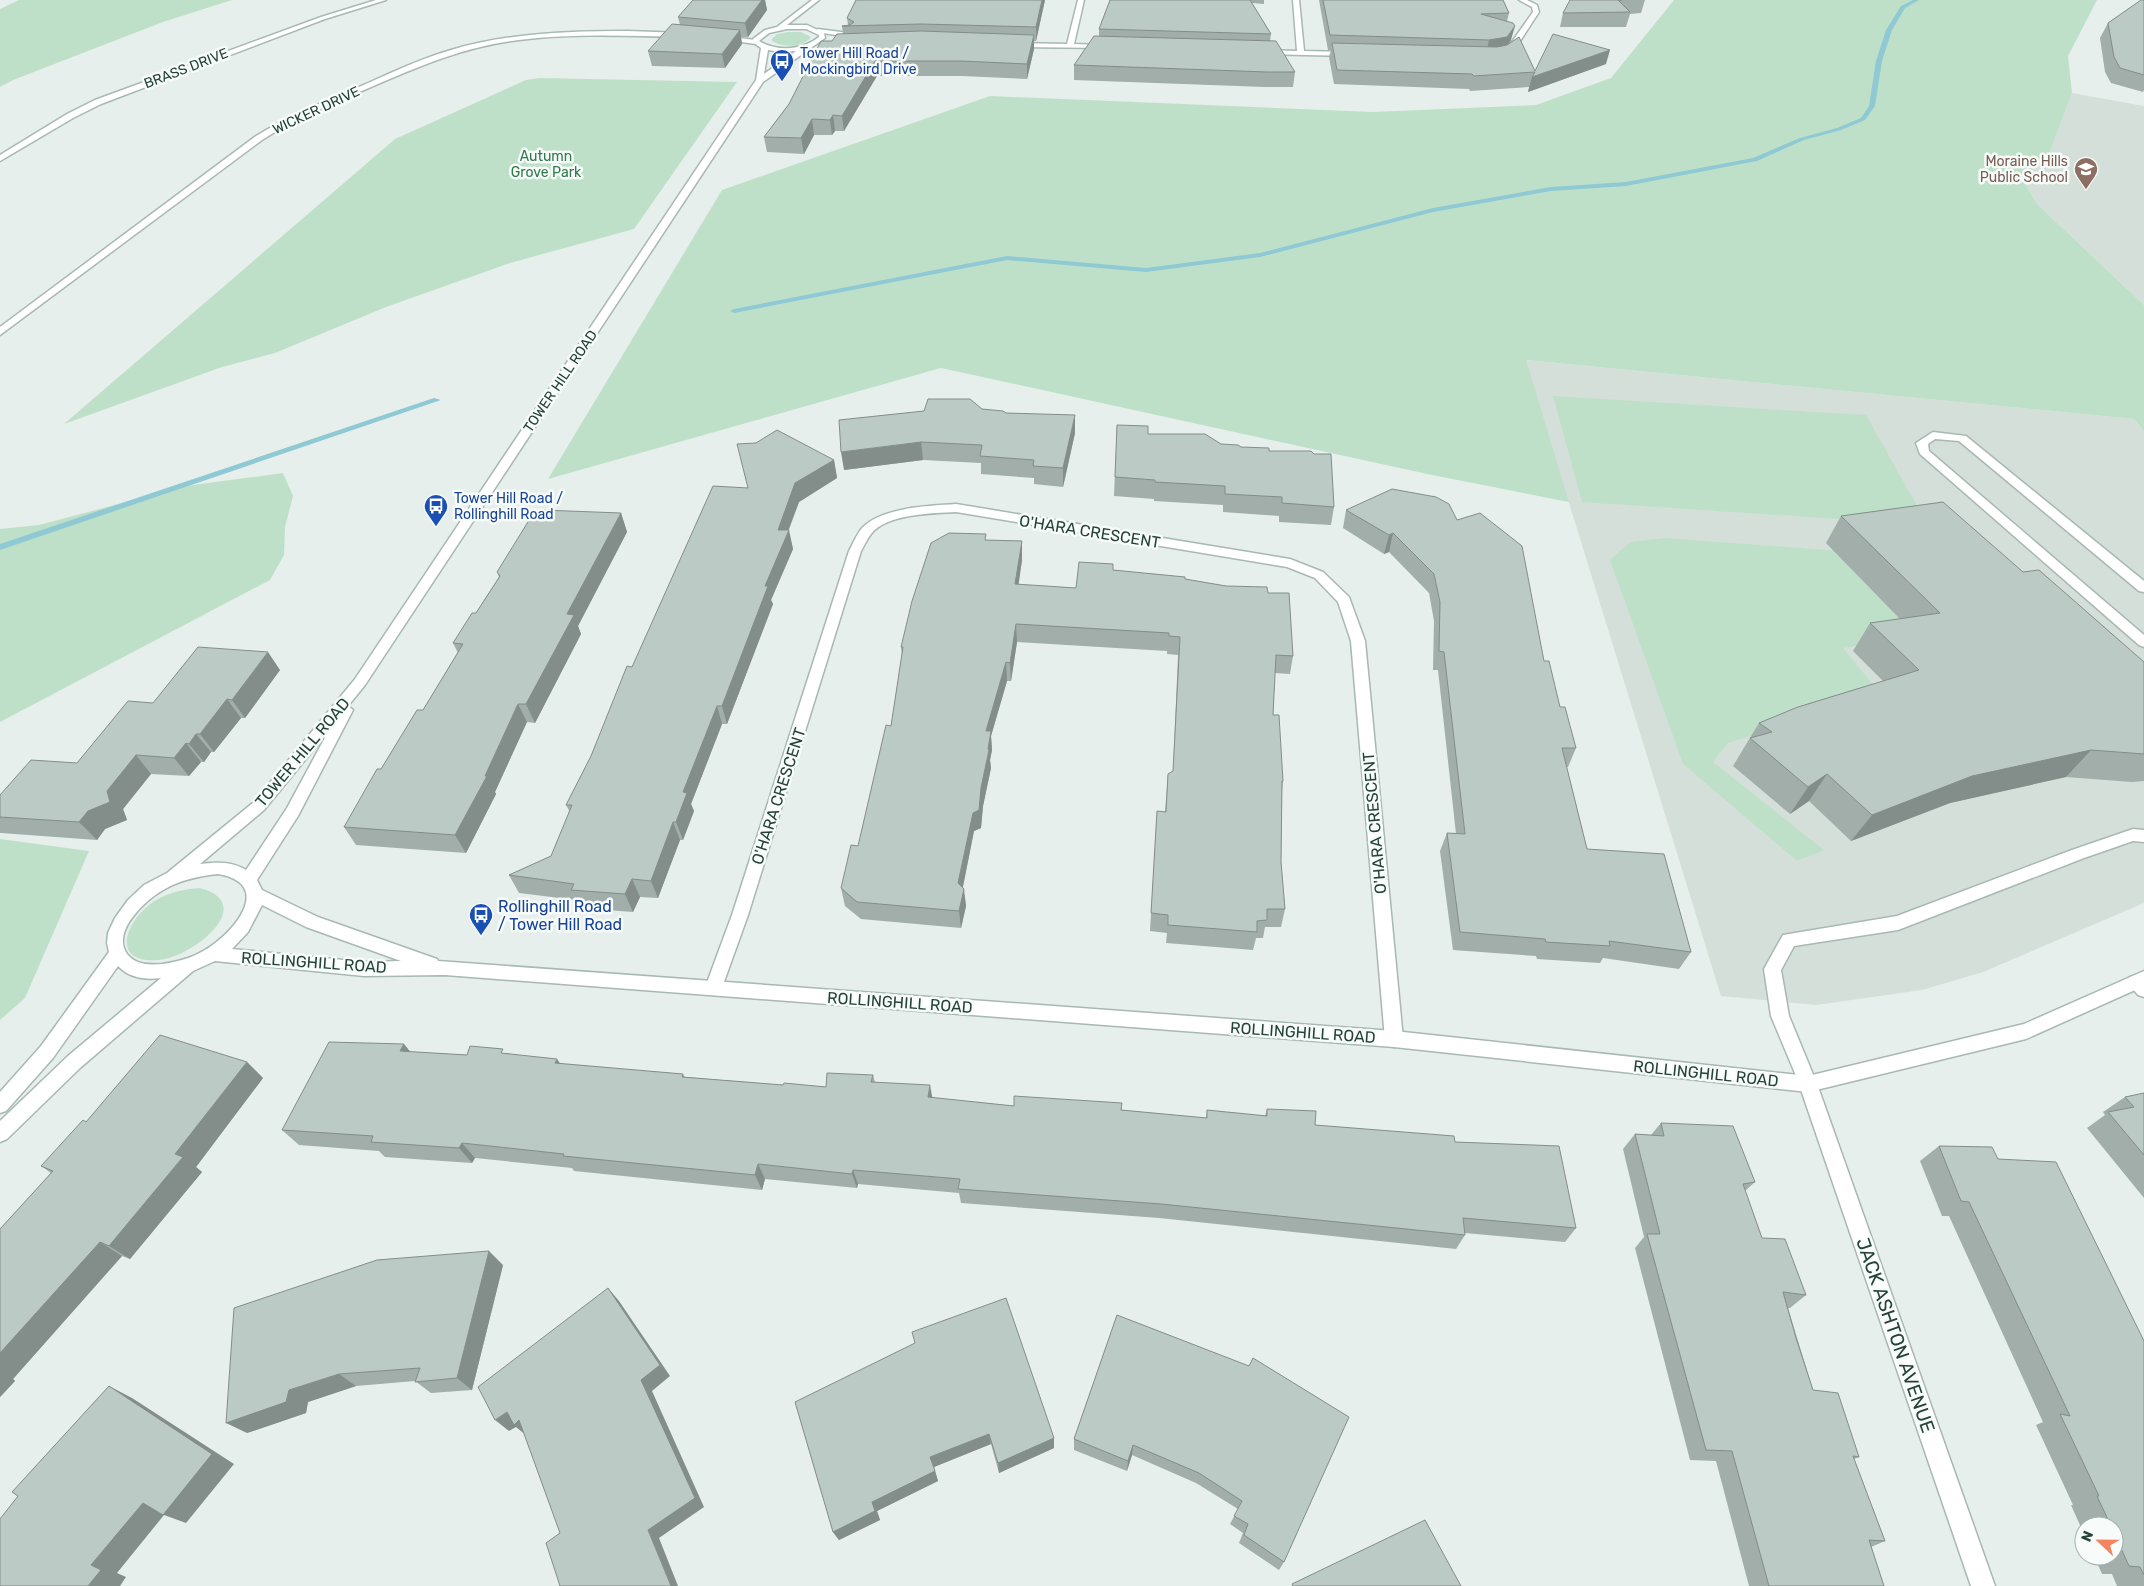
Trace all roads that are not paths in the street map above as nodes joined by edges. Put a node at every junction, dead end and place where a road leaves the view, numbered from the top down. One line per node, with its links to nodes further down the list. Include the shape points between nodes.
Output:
1 (383, 0): 25 (street, BRASS DRIVE, via 323,18 98,102)
2 (1081, 0): 17 (street)
3 (1296, 0): 21 (street)
4 (1522, 0): 23 (street, via 1535,6 1536,12 1510,52)
5 (816, 1): 6 (street); 7 (street)
6 (814, 24): 7 (street); 10 (street); 16 (street, via 822,38)
7 (780, 27): 8 (street)
8 (761, 33): 11 (street); 11 (street, via 712,36)
9 (690, 35): 26 (street, WICKER DRIVE, via 581,33 500,40 435,58 338,98 259,138)
10 (864, 37)
11 (756, 42): 18 (street)
12 (848, 43): 13 (street)
13 (857, 43)
14 (830, 44): 16 (street)
15 (1001, 44): 17 (street)
16 (809, 46): 18 (street, via 785,50); 24 (street, TOWER HILL ROAD)
17 (1070, 46): 19 (street)
18 (765, 47): 24 (street, TOWER HILL ROAD)
19 (1118, 48)
20 (1253, 52): 21 (street)
21 (1301, 53): 22 (street)
22 (1360, 55)
23 (1502, 57)
24 (760, 80): 29 (street, TOWER HILL ROAD)
25 (0, 159)
26 (0, 332)
27 (2144, 588): 28 (street, via 1962,438 1933,435 1922,443 1924,452)
28 (2144, 642)
29 (360, 682): 31 (street, TOWER HILL ROAD, via 259,806); 32 (street, TOWER HILL ROAD)
30 (2144, 836): 40 (street, JACK ASHTON AVENUE, via 2133,836 2087,851 1898,923 1789,940 1772,969 1780,1016)
31 (173, 877): 32 (street, via 218,868 236,872); 34 (street, via 151,889 120,922 114,939)
32 (252, 887): 33 (street, via 254,906 247,922); 36 (street, ROLLINGHILL ROAD, via 328,928)
33 (214, 954): 35 (street); 36 (street, ROLLINGHILL ROAD, via 364,968)
34 (116, 955): 35 (street, via 127,966 144,972); 41 (street, via 47,1052)
35 (186, 967): 42 (street, via 74,1062)
36 (445, 968): 38 (street, ROLLINGHILL ROAD)
37 (2141, 984): 40 (street, ROLLINGHILL ROAD, via 2026,1031)
38 (714, 988): 39 (street, ROLLINGHILL ROAD); 39 (street, O'HARA CRESCENT, via 855,551 866,530 888,518 916,510 956,508 1290,563 1319,575 1344,600 1358,641)
39 (1394, 1039): 40 (street, ROLLINGHILL ROAD)
40 (1808, 1084): 43 (street, JACK ASHTON AVENUE)
41 (0, 1105)
42 (0, 1133)
43 (1983, 1586)

